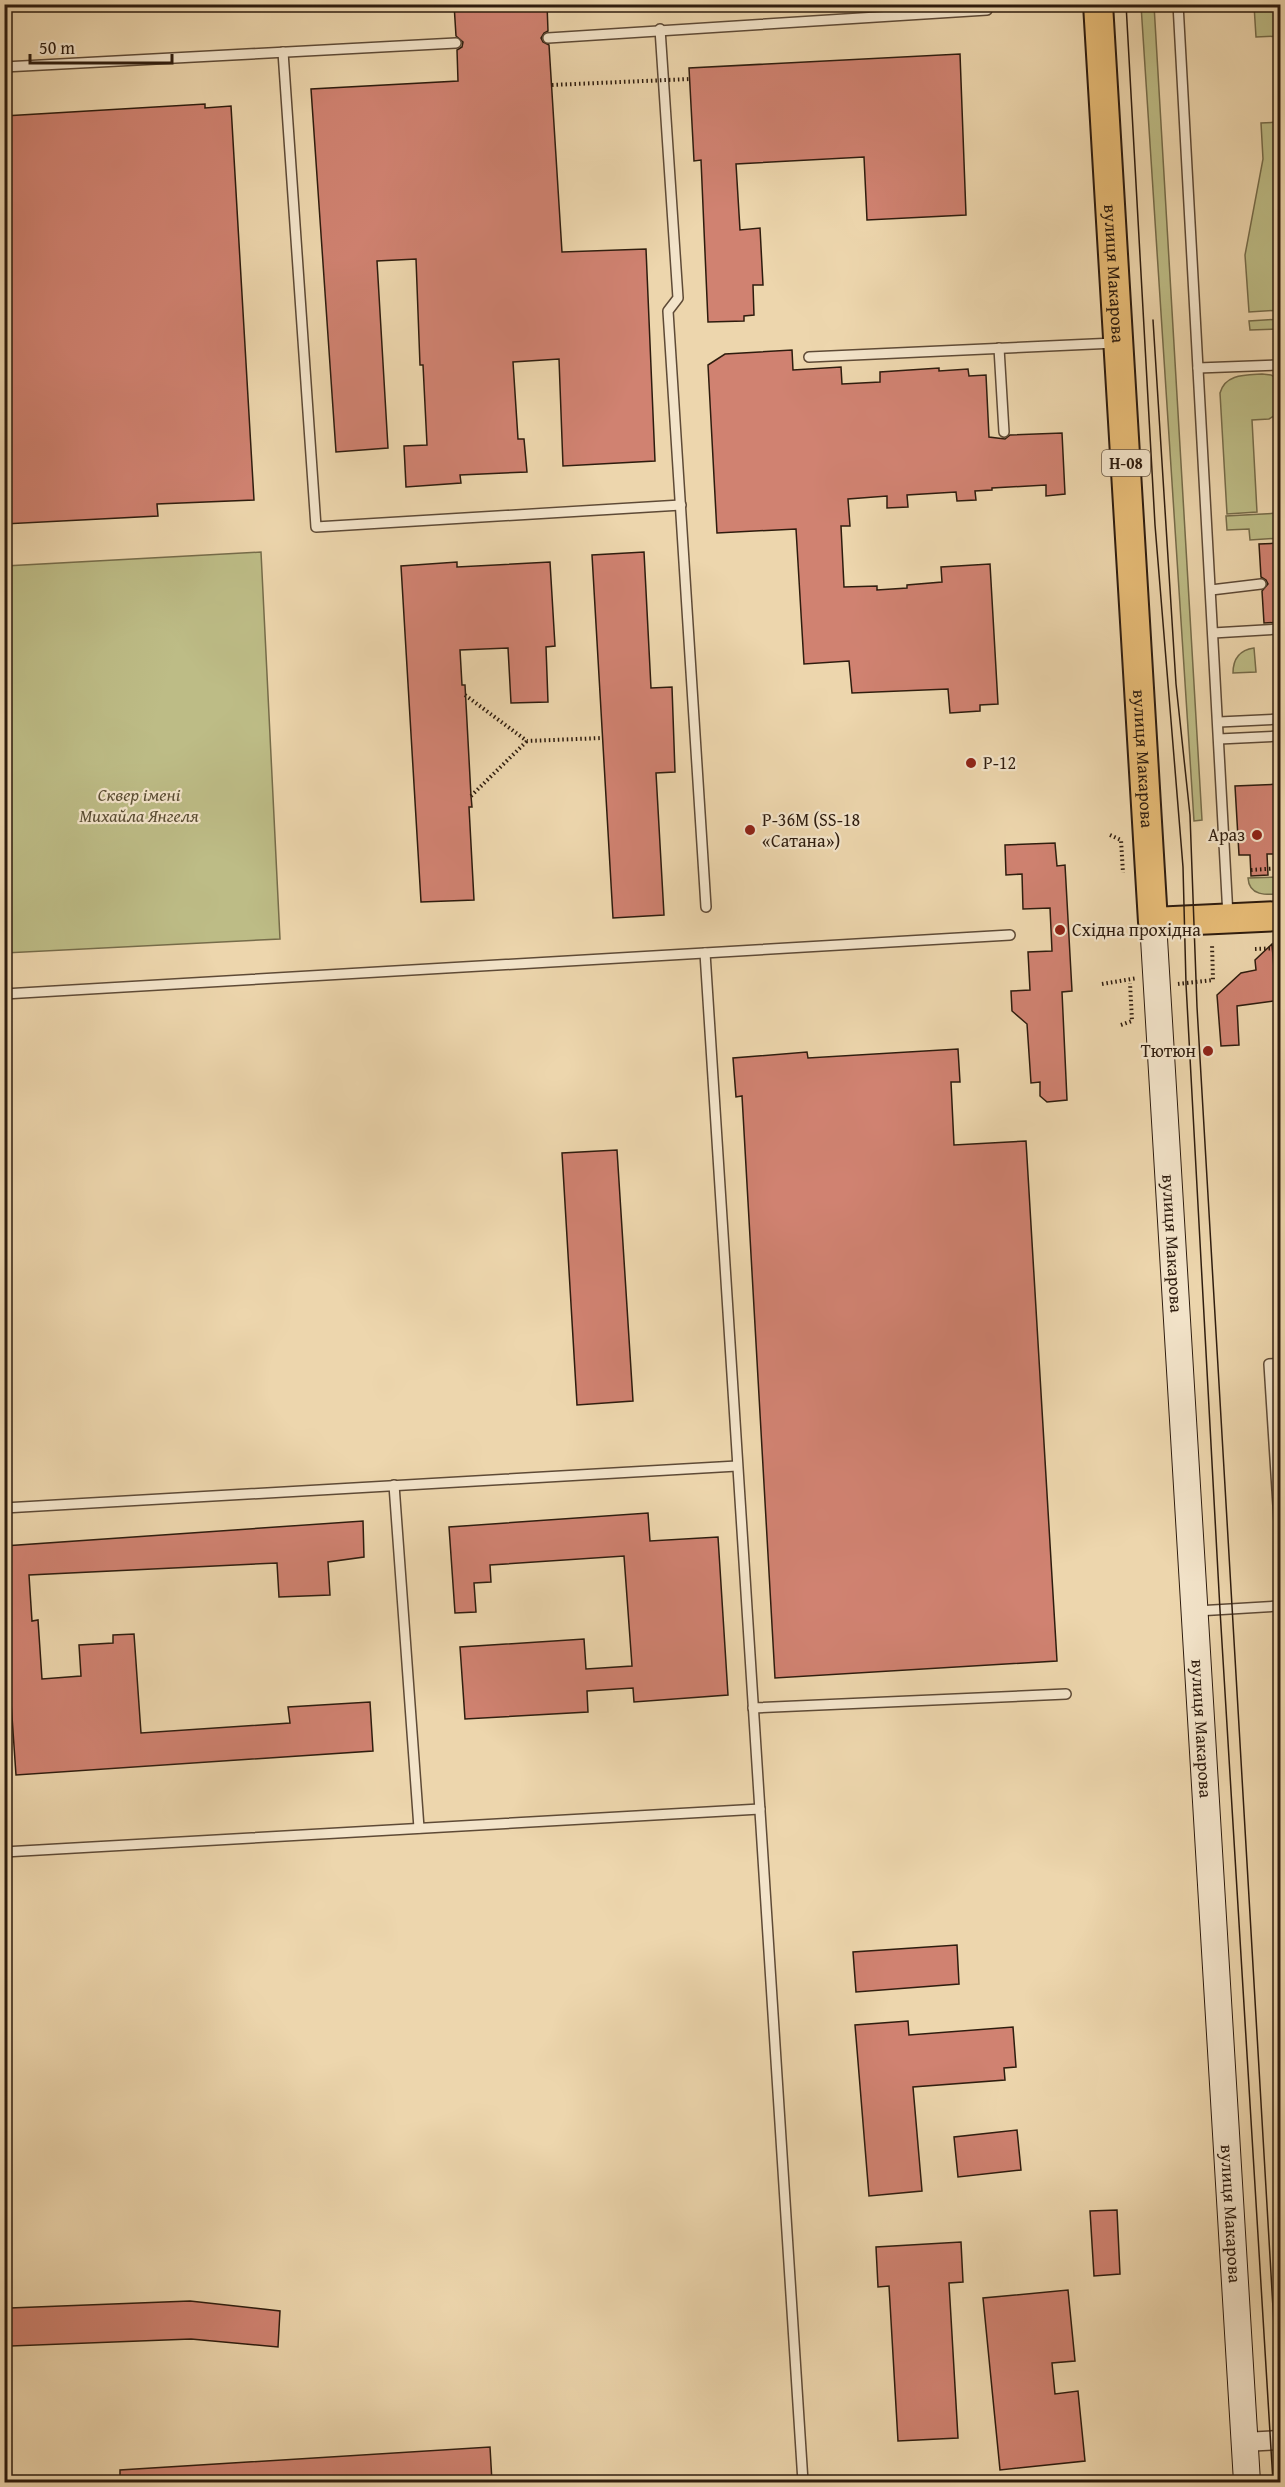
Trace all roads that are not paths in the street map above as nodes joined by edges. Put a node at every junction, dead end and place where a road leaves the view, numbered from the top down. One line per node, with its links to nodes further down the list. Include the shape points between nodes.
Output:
1 (1098, 4): 9 (main road, вулиця Макарова / Н-08)
2 (1178, 4): 13 (lane)
3 (987, 10): 4 (lane)
4 (660, 29): 5 (lane); 15 (lane, via 678,298 668,312)
5 (548, 38)
6 (456, 43): 7 (lane)
7 (283, 51): 8 (lane); 15 (lane, via 316,527)
8 (4, 67)
9 (1118, 343): 10 (lane); 27 (main road, вулиця Макарова / Н-08)
10 (999, 348): 11 (lane); 14 (lane)
11 (809, 357)
12 (1281, 365): 13 (lane)
13 (1198, 368): 17 (lane)
14 (1004, 432)
15 (681, 505): 24 (lane)
16 (1262, 584): 17 (lane)
17 (1211, 590): 19 (lane)
18 (1281, 629): 19 (lane)
19 (1213, 633): 21 (lane)
20 (1281, 719): 21 (lane)
21 (1219, 722): 23 (lane)
22 (1281, 736): 23 (lane)
23 (1220, 740): 26 (lane)
24 (706, 907)
25 (1281, 916): 26 (main road)
26 (1228, 919): 27 (main road)
27 (1154, 922): 38 (main road, вулиця Макарова / Н-08)
28 (1010, 935): 29 (lane)
29 (705, 953): 30 (lane); 32 (lane)
30 (4, 994)
31 (1281, 1363): 35 (lane, via 1269,1364)
32 (737, 1466): 33 (lane); 40 (lane)
33 (394, 1485): 34 (lane); 42 (lane)
34 (4, 1508)
35 (1280, 1509): 36 (lane)
36 (1281, 1537)
37 (1281, 1606): 38 (lane)
38 (1194, 1611): 45 (main road, вулиця Макарова / Н-08)
39 (1066, 1694): 40 (lane)
40 (753, 1708): 41 (lane)
41 (760, 1809): 42 (lane); 46 (lane)
42 (419, 1828): 43 (lane)
43 (4, 1852)
44 (1281, 2440): 45 (street)
45 (1244, 2442): 47 (main road, вулиця Макарова / Н-08)
46 (803, 2482)
47 (1247, 2482)

